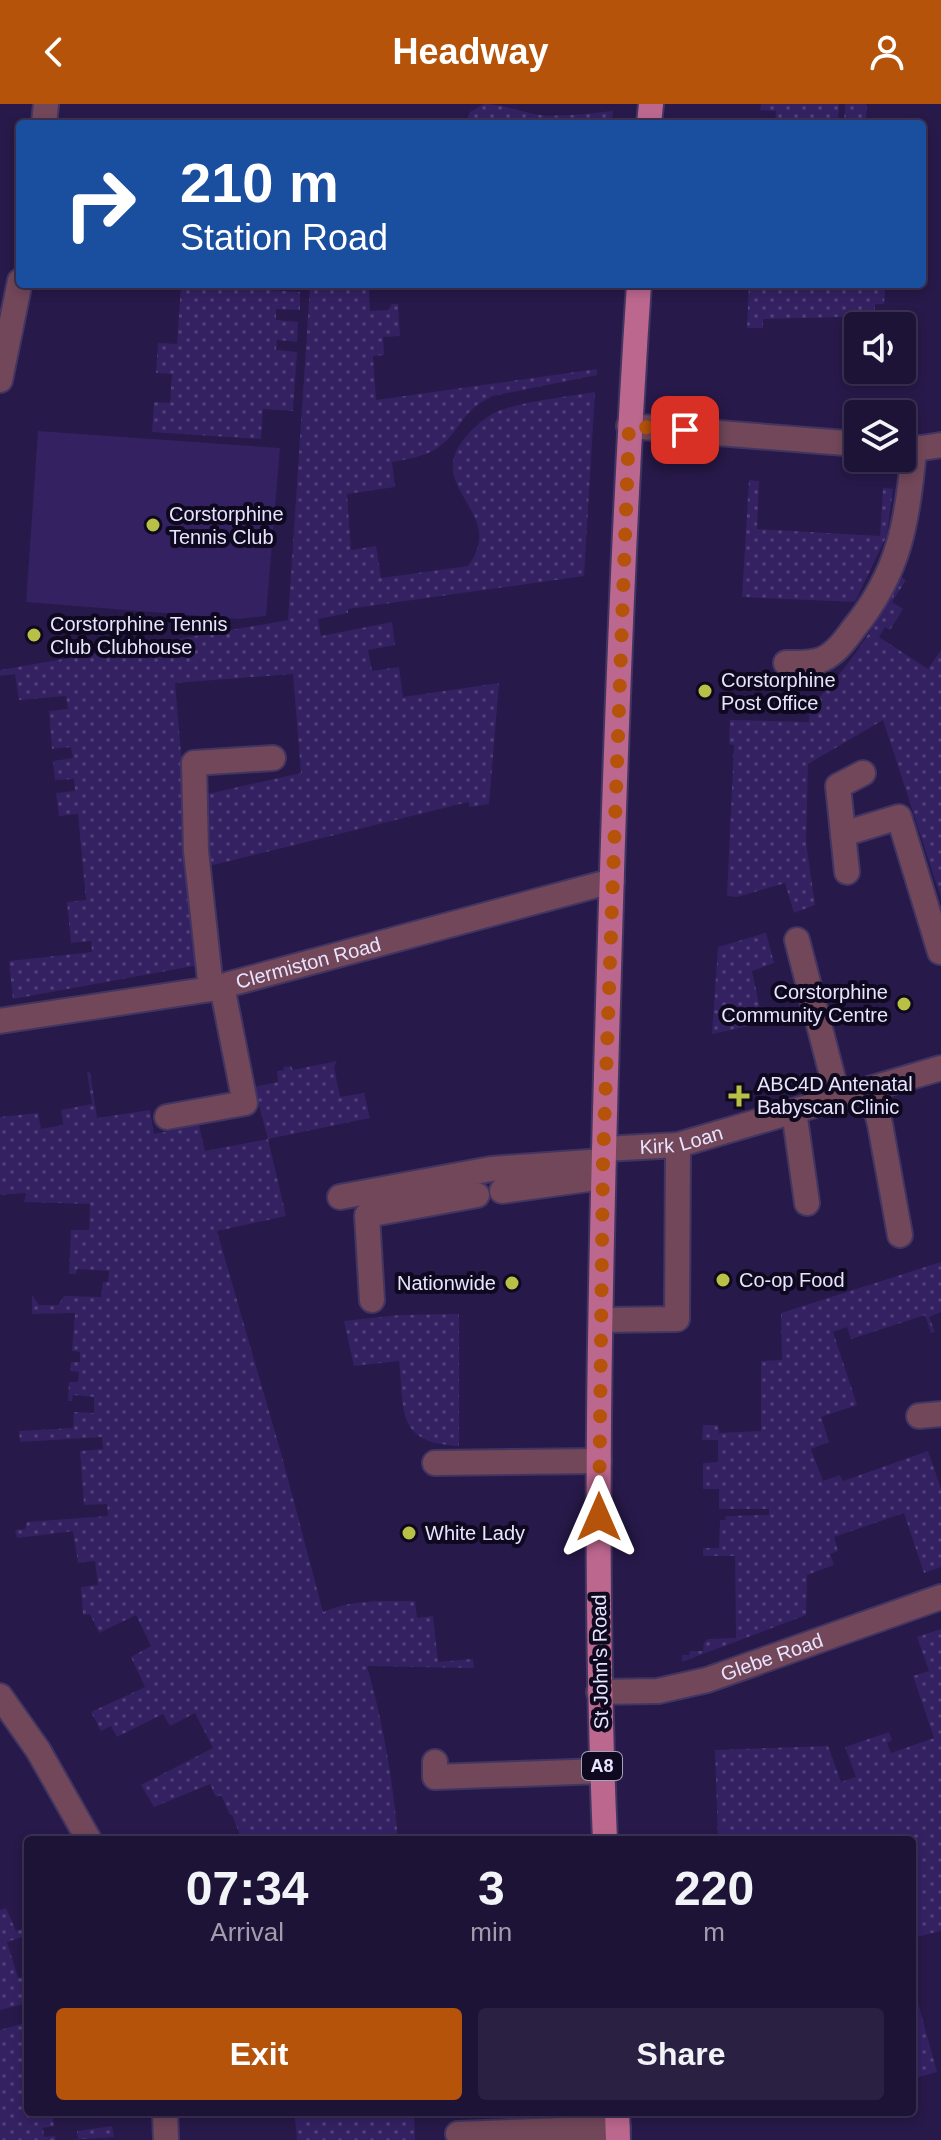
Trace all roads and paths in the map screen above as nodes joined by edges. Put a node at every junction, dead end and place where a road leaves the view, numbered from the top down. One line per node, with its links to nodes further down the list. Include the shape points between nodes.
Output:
1 (19, 288): 3 (street)
2 (639, 288): 4 (main road, St John's Road / A8)
3 (0, 380)
4 (629, 426): 5 (street); 14 (main road, St John's Road / A8)
5 (844, 443)
6 (941, 445): 7 (street)
7 (916, 447)
8 (906, 472): 9 (street, via 902,540 883,588 833,651 823,658)
9 (786, 663)
10 (273, 758): 17 (street, via 194,763 196,851)
11 (863, 773): 12 (street, via 838,786)
12 (843, 834): 13 (street); 16 (street, via 899,817)
13 (847, 872)
14 (612, 881): 17 (street, Clermiston Road); 25 (main road, St John's Road / A8)
15 (797, 940): 21 (street)
16 (940, 952)
17 (216, 988): 18 (street, Clermiston Road); 23 (street, via 245,1103)
18 (0, 1021)
19 (941, 1068): 20 (street, Kirk Loan)
20 (871, 1089): 21 (street, Kirk Loan); 30 (street)
21 (838, 1098): 22 (street, Kirk Loan)
22 (794, 1111): 24 (street, Kirk Loan); 29 (street)
23 (167, 1117)
24 (678, 1145): 25 (street, Kirk Loan); 32 (street, via 677,1319)
25 (603, 1162): 26 (street); 28 (street, via 491,1169); 32 (main road, St John's Road / A8)
26 (502, 1191)
27 (477, 1195): 31 (street, via 367,1215)
28 (340, 1197)
29 (807, 1203)
30 (900, 1235)
31 (372, 1300)
32 (601, 1320): 33 (main road, St John's Road / A8)
33 (599, 1461): 34 (street); 36 (main road, St John's Road / A8)
34 (435, 1463)
35 (941, 1597): 36 (street, Glebe Road, via 707,1680 658,1691)
36 (599, 1692): 39 (main road, St John's Road / A8)
37 (0, 1696): 40 (street)
38 (435, 1762): 39 (street, via 435,1777)
39 (602, 1771): 41 (main road, St John's Road / A8)
40 (87, 1836)
41 (605, 1836)
42 (165, 2116): 45 (street)
43 (618, 2127): 44 (street)
44 (458, 2134)
45 (166, 2140)

